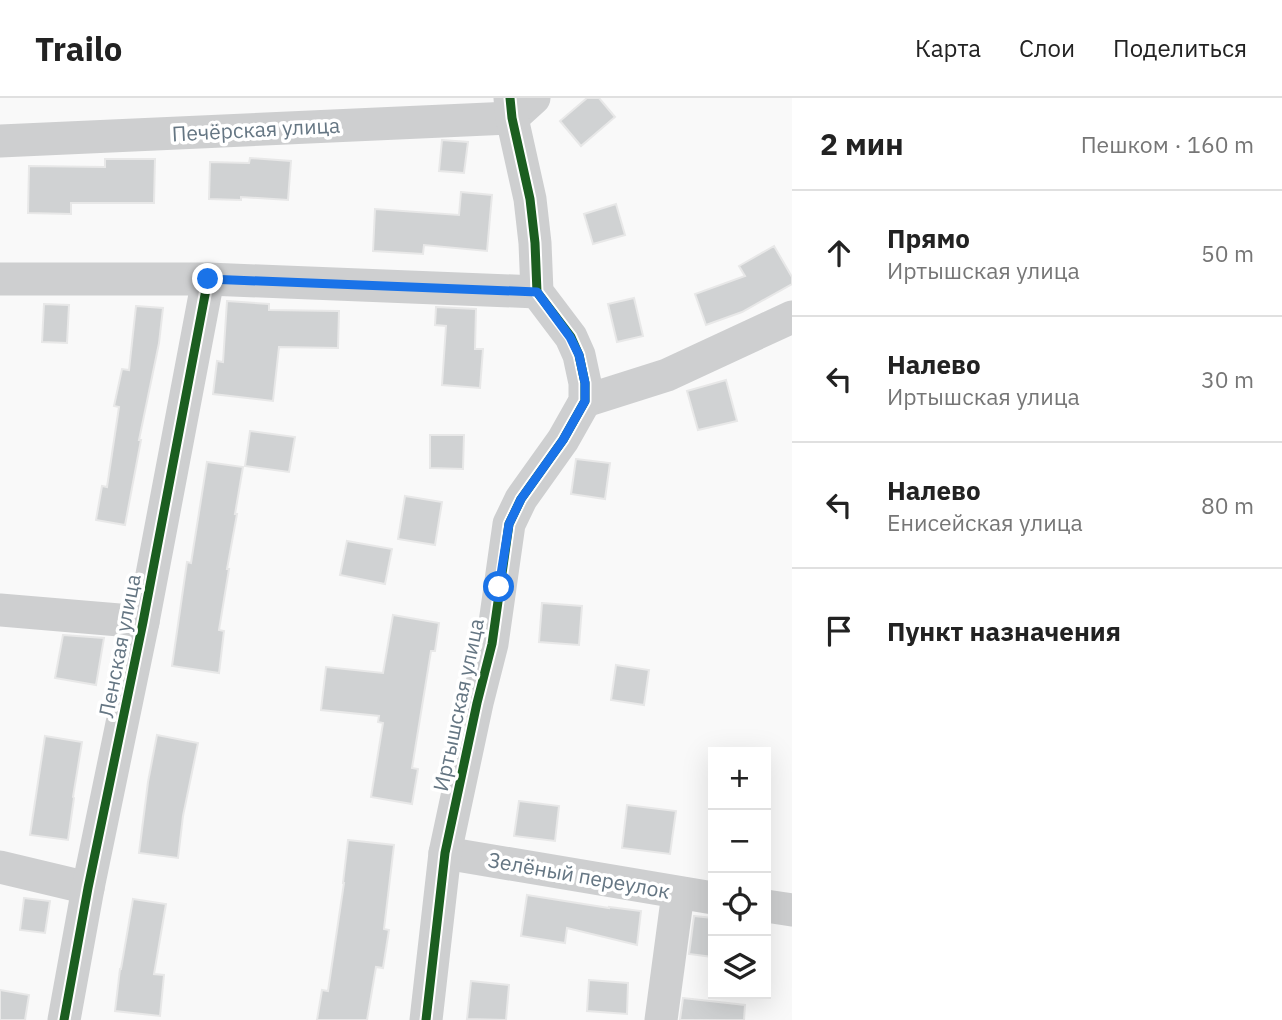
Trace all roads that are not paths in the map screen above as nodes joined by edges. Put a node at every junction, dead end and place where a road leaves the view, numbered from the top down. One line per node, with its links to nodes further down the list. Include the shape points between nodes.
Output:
1 (519, 105): 2 (street, Печёрская улица); 5 (street)
2 (0, 141)
3 (0, 279): 4 (street)
4 (208, 279): 5 (street); 9 (street, Ленская улица)
5 (537, 292): 7 (street, via 579,355)
6 (792, 317): 7 (street, via 667,375)
7 (585, 401): 10 (street, Иртышская улица, via 509,524 492,644)
8 (0, 610): 9 (street)
9 (143, 622): 12 (street, Ленская улица)
10 (445, 853): 13 (street, Зелёный переулок); 18 (street, Иртышская улица)
11 (0, 867): 12 (street)
12 (88, 888): 17 (street, Ленская улица)
13 (678, 893): 14 (street, Зелёный переулок); 19 (street)
14 (708, 897)
15 (771, 907): 16 (street)
16 (792, 910)
17 (64, 1020)
18 (426, 1020)
19 (661, 1020)

